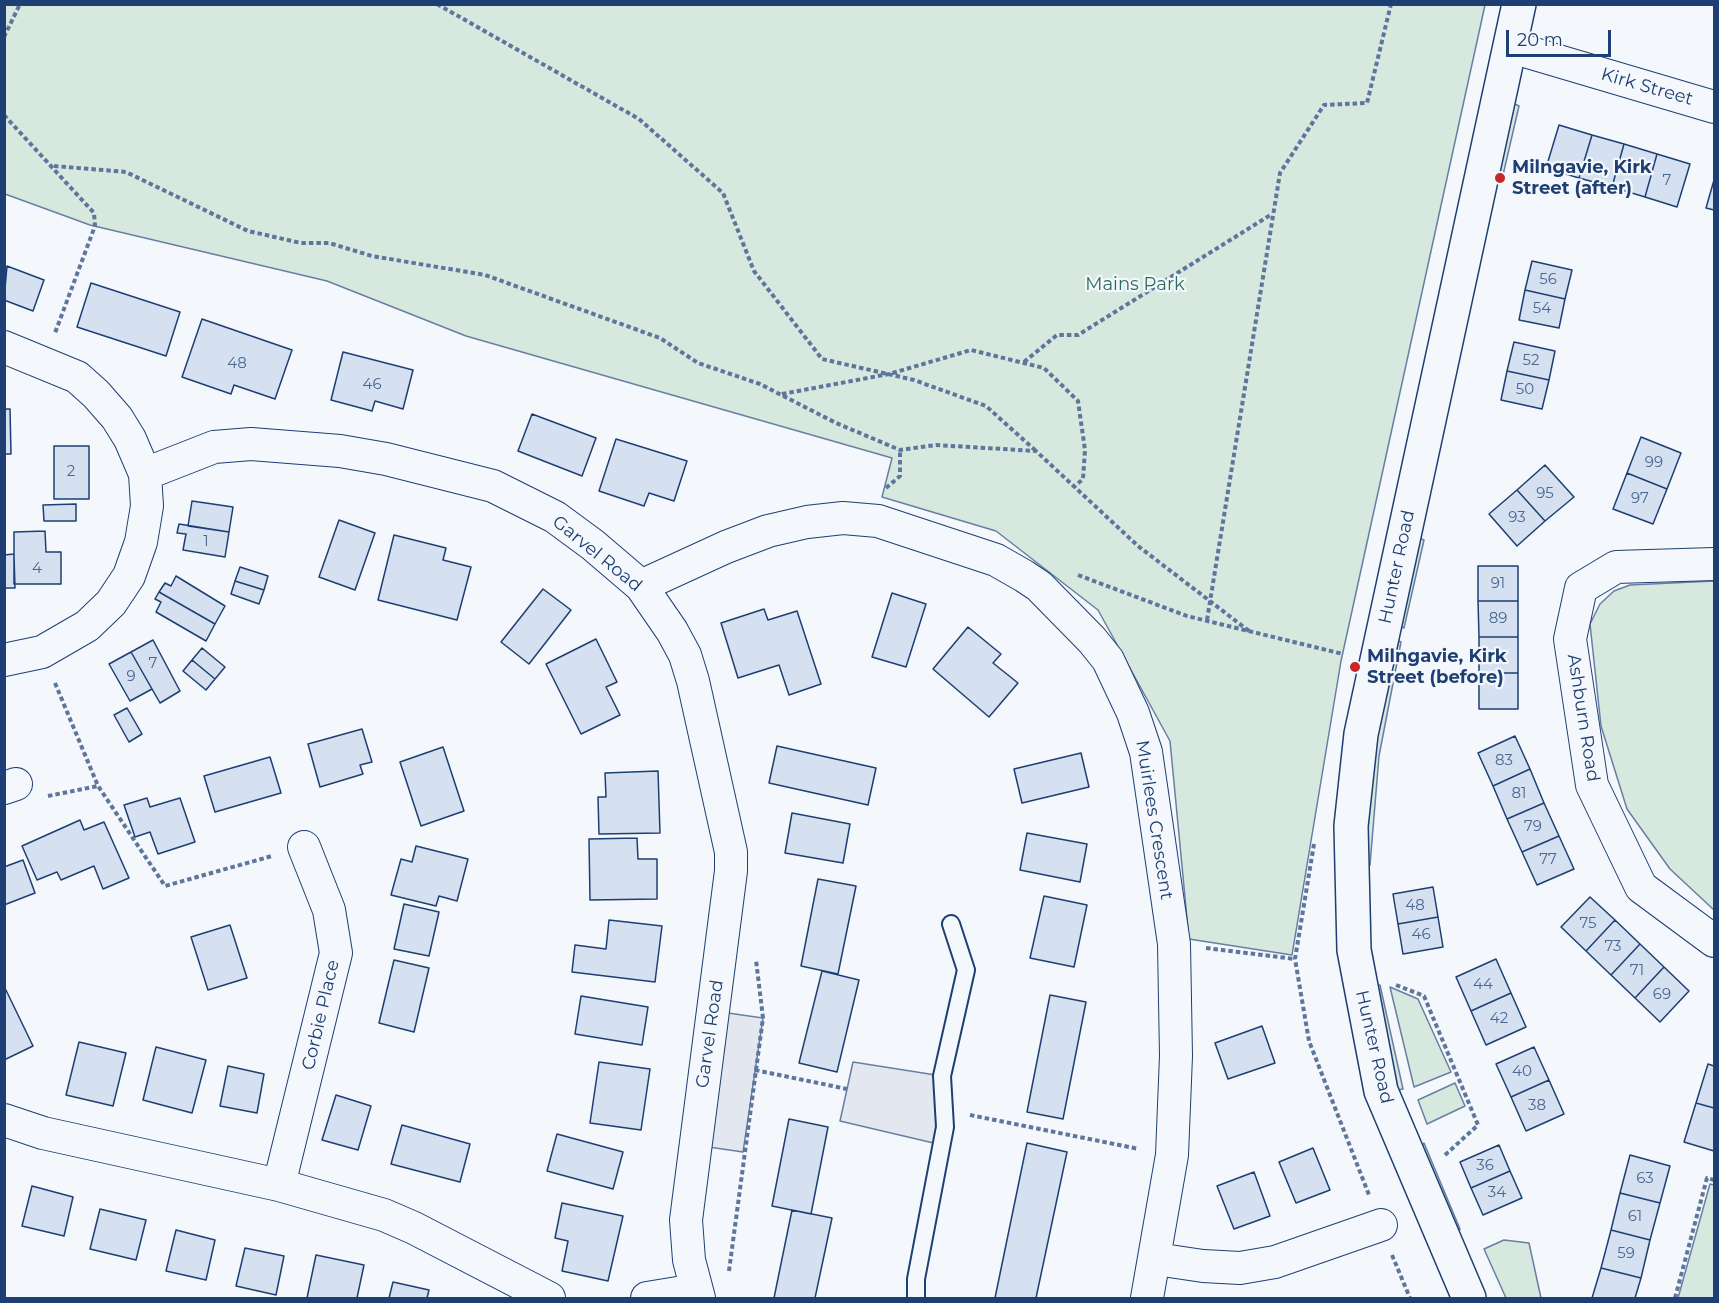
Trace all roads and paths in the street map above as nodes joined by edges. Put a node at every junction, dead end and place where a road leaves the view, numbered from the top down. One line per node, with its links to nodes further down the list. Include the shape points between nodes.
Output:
1 (20, 4): 5 (path)
2 (437, 4): 14 (path, via 639,119 723,193 754,271 822,359)
3 (1391, 4): 10 (path, via 1367,103 1324,105 1280,173)
4 (1519, 4): 6 (street, Hunter Road)
5 (4, 37)
6 (1511, 47): 7 (street, Kirk Street); 29 (street, Hunter Road)
7 (1714, 106)
8 (4, 115): 9 (path)
9 (54, 166): 12 (path, via 94,213 95,226); 15 (path, via 126,172 248,231 301,243 329,243 372,256 484,275 660,338 698,363)
10 (1273, 213): 13 (path, via 1078,335 1057,335); 24 (path)
11 (4, 347): 12 (street)
12 (45, 362): 18 (street, via 77,377 96,394 126,432)
13 (1024, 363): 14 (path, via 971,350); 19 (path, via 1044,368 1078,401 1083,479)
14 (889, 374): 15 (path); 17 (path, via 986,406)
15 (781, 394): 16 (path)
16 (900, 450): 17 (path, via 936,445); 20 (path, via 900,476 886,487)
17 (1036, 451): 19 (path)
18 (145, 474): 23 (street, Garvel Road, via 214,447 233,444 340,451 387,459 493,486 519,497 555,517); 27 (street, via 147,506 141,542 129,576 111,603 87,626)
19 (1074, 487): 24 (path, via 1138,546)
20 (878, 522): 23 (street, Muirlees Crescent, via 843,518 768,531); 35 (street, Muirlees Crescent, via 996,560 1024,576 1047,594 1108,660 1146,752)
21 (1714, 564): 34 (street, Ashburn Road, via 1616,567 1581,588 1570,639 1592,785 1631,867 1641,887)
22 (1071, 572): 25 (path)
23 (641, 586): 50 (street, Garvel Road, via 685,655 730,852 731,871 686,1220 689,1260)
24 (1210, 602): 25 (path); 26 (path)
25 (1207, 620): 26 (path)
26 (1249, 631): 29 (path)
27 (42, 651): 28 (street); 31 (path)
28 (4, 660)
29 (1376, 663): 38 (street, Hunter Road, via 1360,734 1351,826)
30 (10, 786): 31 (path, via 39,798)
31 (98, 786): 32 (path, via 165,886)
32 (304, 847): 46 (street, Corbie Place, via 329,910 336,953)
33 (951, 924): 41 (lane, via 966,970 942,1076)
34 (1714, 941)
35 (1174, 944): 37 (path); 48 (street, Muirlees Crescent, via 1176,1056 1172,1155)
36 (754, 949): 39 (path, via 763,1018)
37 (1295, 959)
38 (1356, 970): 44 (street, Hunter Road, via 1381,1091); 44 (path, via 1424,996 1478,1125)
39 (755, 1070): 40 (path); 49 (path)
40 (847, 1089)
41 (943, 1110): 43 (path); 53 (lane, via 945,1128 916,1279)
42 (4, 1120): 46 (street, via 43,1133)
43 (1143, 1150)
44 (1417, 1179): 55 (street, Hunter Road)
45 (1714, 1180): 56 (path, via 1707,1178)
46 (279, 1185): 51 (street, via 414,1227)
47 (1381, 1225): 48 (street, via 1303,1254 1240,1268)
48 (1155, 1259): 54 (street, Muirlees Crescent)
49 (728, 1276)
50 (698, 1294): 52 (street)
51 (549, 1299)
52 (647, 1299)
53 (916, 1299)
54 (1147, 1299)
55 (1468, 1299)
56 (1675, 1299)

